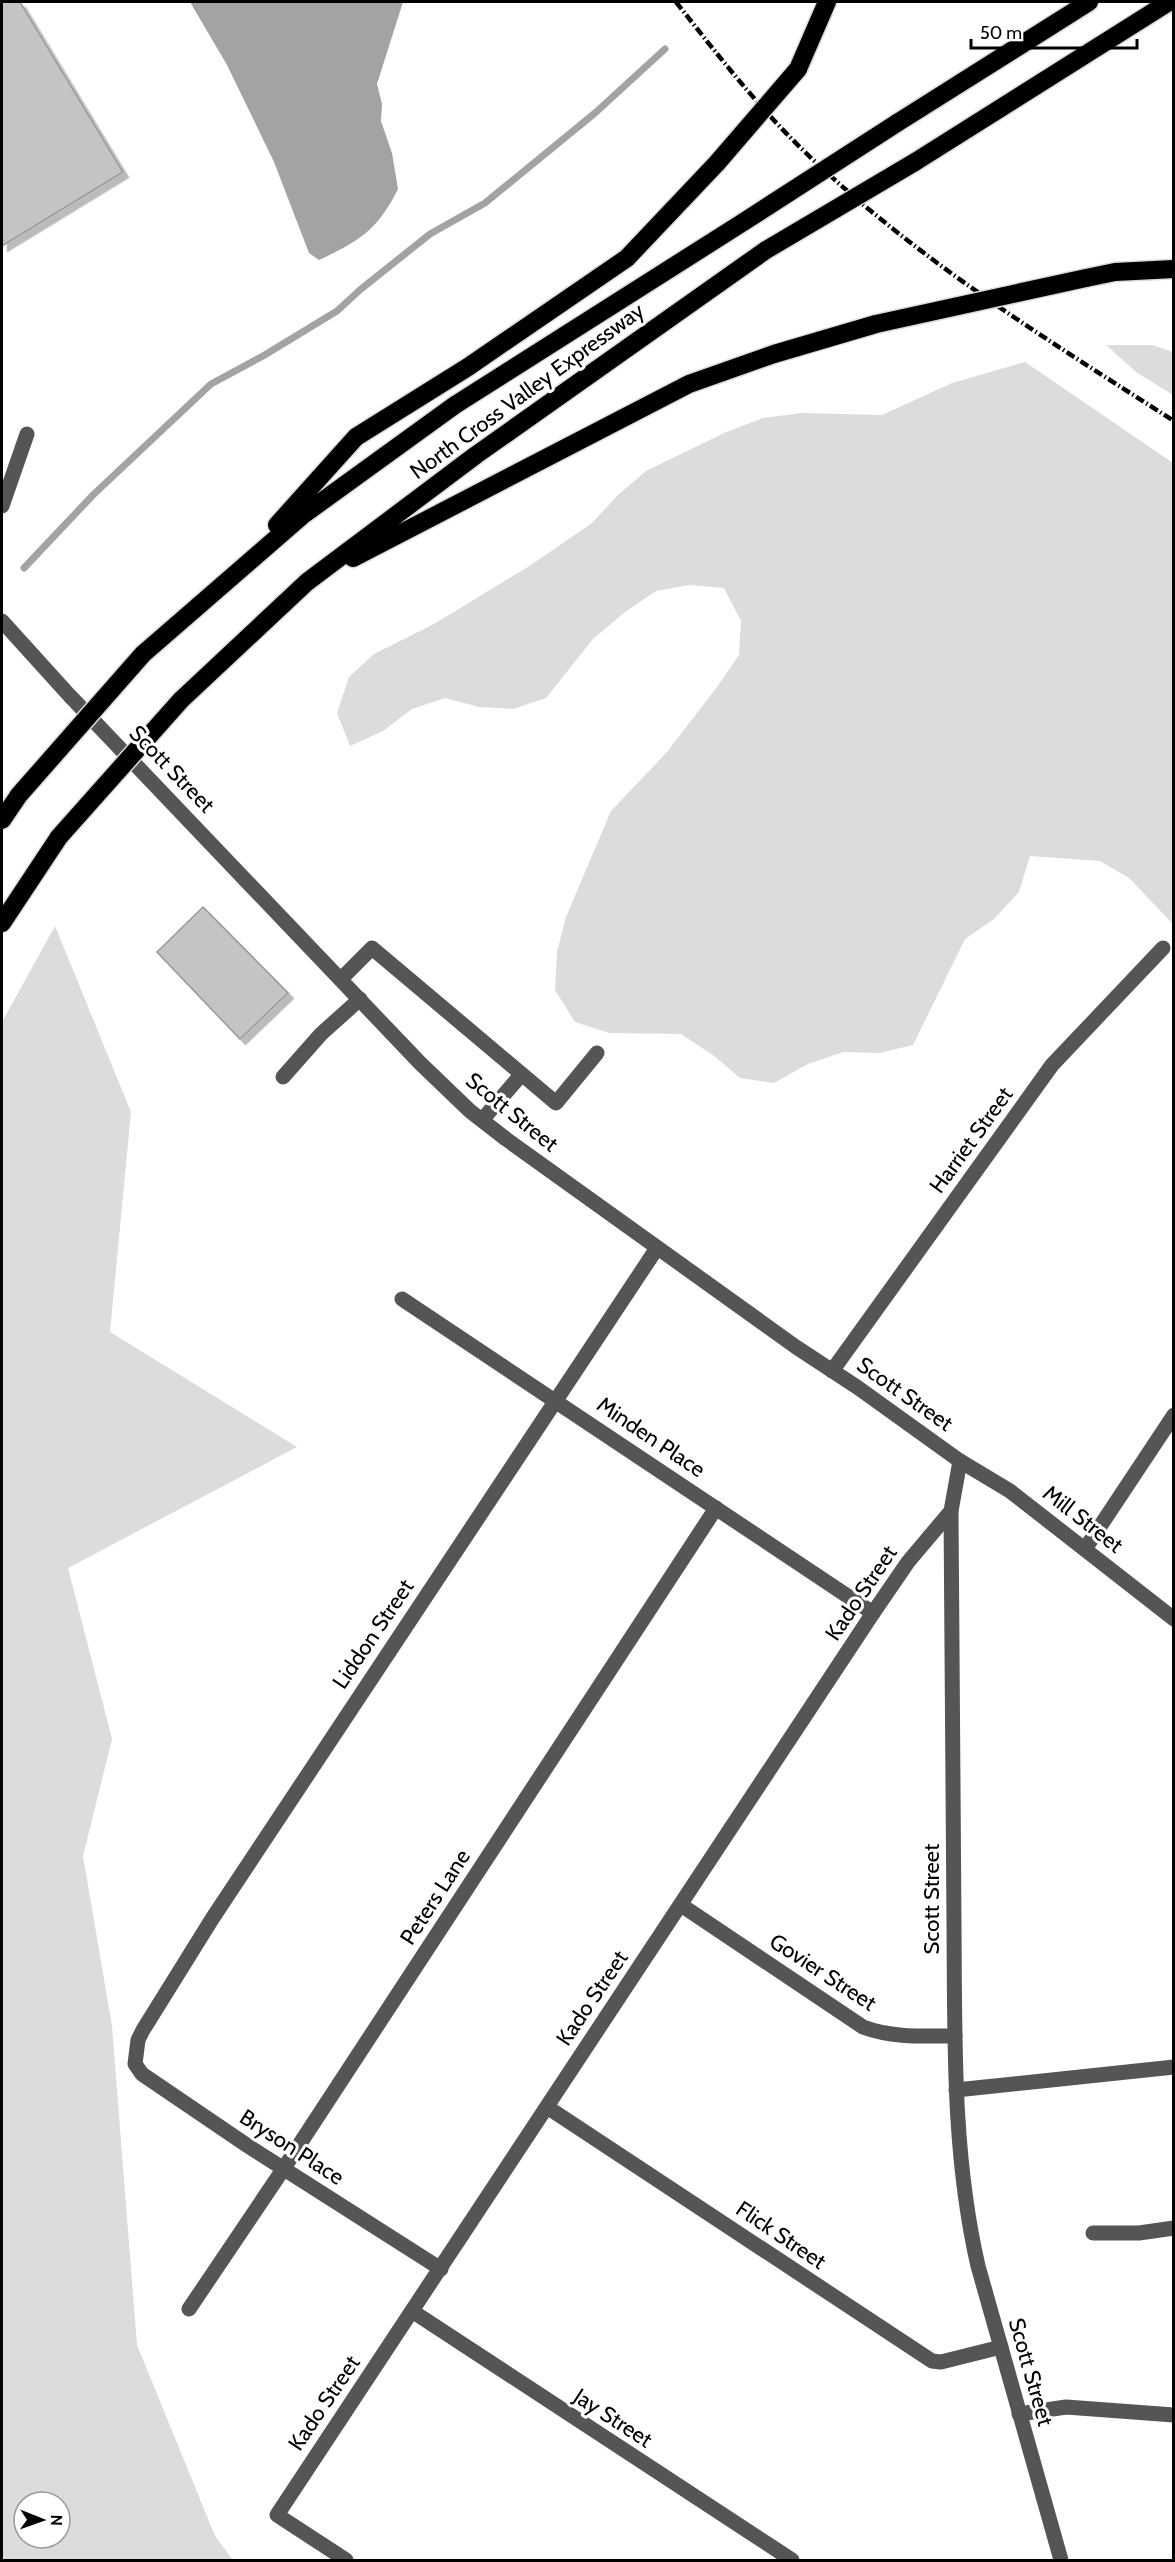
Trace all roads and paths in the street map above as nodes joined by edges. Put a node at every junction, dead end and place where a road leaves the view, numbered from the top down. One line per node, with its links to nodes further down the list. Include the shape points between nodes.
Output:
1 (827, 2): 7 (highway, bridge, via 798,69 717,163 627,258 357,437)
2 (1089, 2): 7 (highway, North Cross Valley Expressway, bridge, via 455,405 303,515)
3 (1169, 2): 8 (highway, North Cross Valley Expressway, bridge, via 915,162 766,250 476,456)
4 (1173, 269): 8 (highway, bridge, via 1115,272 876,324 689,384)
5 (27, 434): 6 (street)
6 (2, 506)
7 (233, 574): 10 (highway, North Cross Valley Expressway, bridge, via 143,654 19,795)
8 (307, 582): 11 (highway, North Cross Valley Expressway, bridge, via 181,700 59,837)
9 (2, 621): 13 (street, Scott Street)
10 (2, 820)
11 (2, 923)
12 (1162, 948): 21 (street, Harriet Street, via 1053,1065)
13 (341, 979): 14 (street, Scott Street); 16 (street, via 372,948)
14 (360, 999): 17 (street, via 321,1034); 18 (street, Scott Street, via 425,1068)
15 (597, 1053): 16 (street, via 556,1103)
16 (521, 1075): 18 (street)
17 (283, 1077)
18 (482, 1120): 19 (street, Scott Street)
19 (657, 1248): 21 (street, Scott Street); 22 (street, Liddon Street)
20 (402, 1299): 22 (street, Minden Place)
21 (832, 1371): 24 (street, Scott Street)
22 (556, 1401): 25 (street, Minden Place); 32 (street, Liddon Street, via 212,1919 143,2030)
23 (1173, 1415): 27 (street)
24 (960, 1461): 26 (street, Scott Street); 27 (street, Mill Street, via 1010,1491)
25 (716, 1508): 28 (street, Minden Place); 36 (street, Peters Lane)
26 (951, 1511): 28 (street, Kado Street, via 908,1562); 31 (street, Scott Street)
27 (1085, 1549): 29 (street, Mill Street)
28 (873, 1613): 30 (street, Kado Street)
29 (1173, 1619)
30 (681, 1905): 31 (street, Govier Street, via 863,2026 887,2033); 35 (street, Kado Street)
31 (955, 2037): 34 (street, Scott Street)
32 (136, 2050): 36 (street, Bryson Place, via 135,2064 142,2074)
33 (1173, 2067): 34 (street)
34 (956, 2090): 42 (street, Scott Street, via 958,2150 969,2226)
35 (547, 2107): 39 (street, Kado Street); 42 (street, Flick Street, via 932,2361)
36 (284, 2168): 39 (street, Bryson Place); 40 (street, Peters Lane)
37 (1173, 2228): 38 (street)
38 (1093, 2233)
39 (441, 2269): 41 (street, Kado Street)
40 (189, 2309)
41 (412, 2310): 45 (street, Kado Street, via 277,2515); 46 (street, Jay Street)
42 (1001, 2347): 43 (street, Scott Street)
43 (1019, 2414): 44 (street, via 1066,2407); 47 (street, Scott Street)
44 (1173, 2415)
45 (346, 2560)
46 (792, 2560)
47 (1061, 2560)

